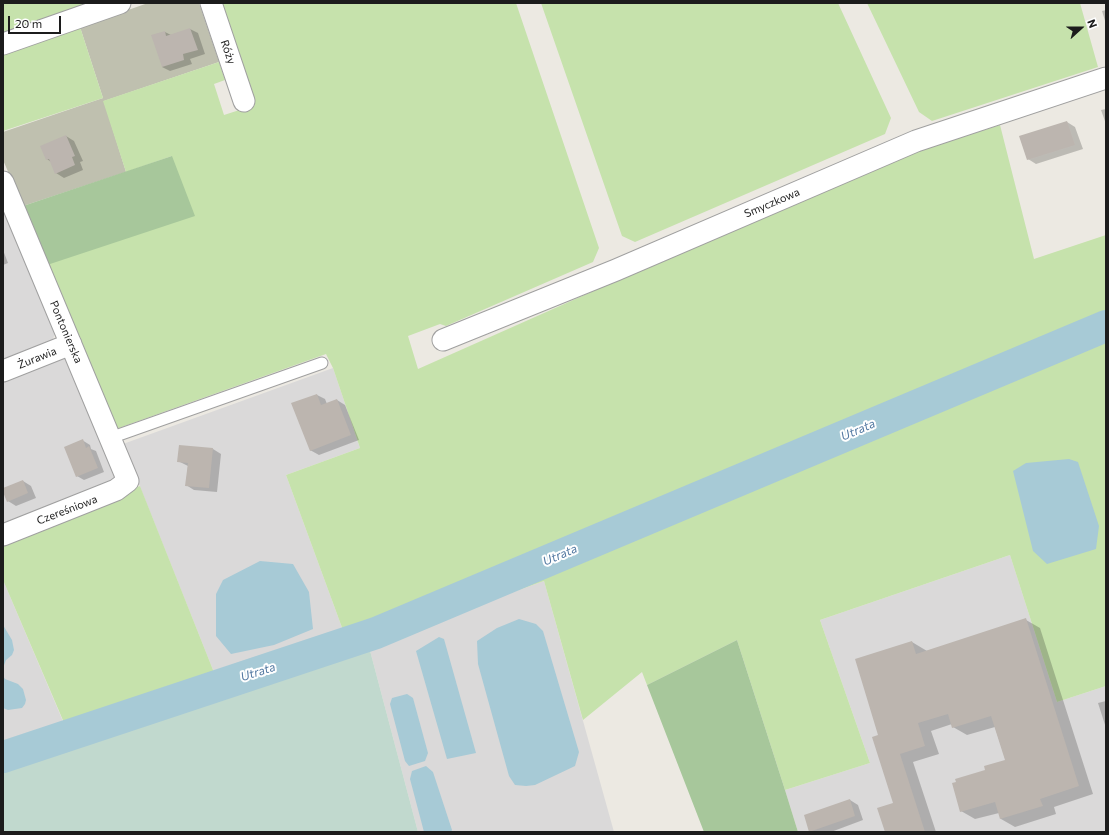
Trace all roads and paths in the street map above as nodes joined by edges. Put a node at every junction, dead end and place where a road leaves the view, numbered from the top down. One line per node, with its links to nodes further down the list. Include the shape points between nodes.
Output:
1 (120, 3): 3 (street)
2 (211, 3): 5 (street, Róży)
3 (3, 44)
4 (1106, 78): 7 (street, Smyczkowa, via 916,141 616,270)
5 (244, 101)
6 (3, 182): 8 (street, Pontonierska)
7 (443, 340)
8 (71, 344): 10 (street, Żurawia); 11 (street, Pontonierska)
9 (322, 363): 11 (lane)
10 (3, 371)
11 (110, 438): 12 (street, Pontonierska)
12 (128, 481): 13 (street, Czereśniowa, via 116,490)
13 (3, 535)

